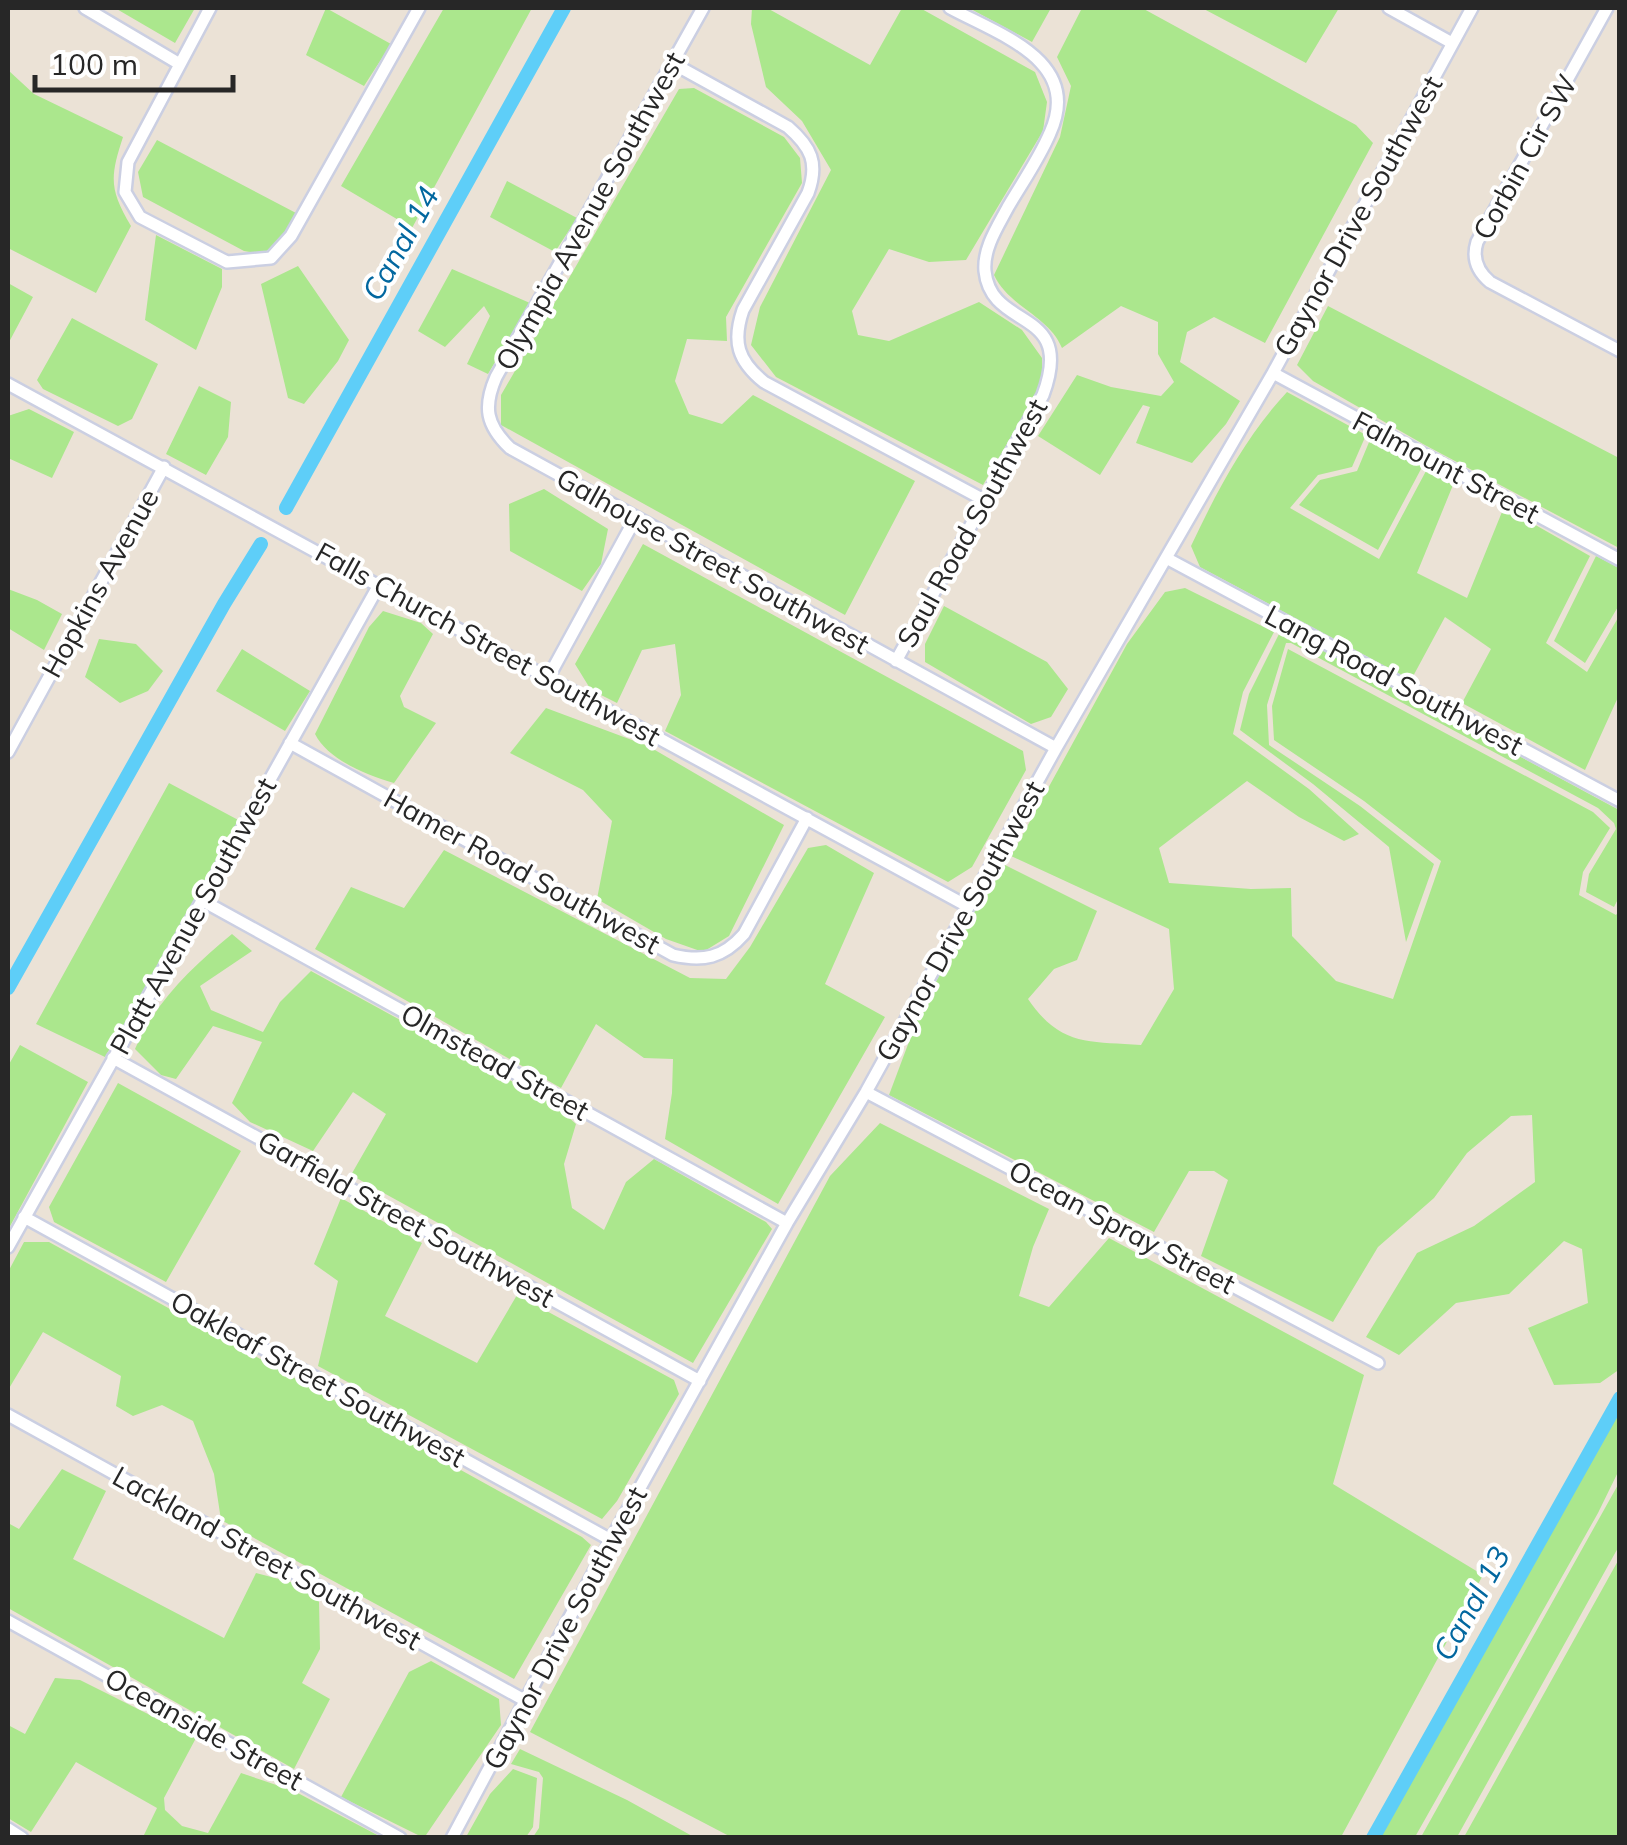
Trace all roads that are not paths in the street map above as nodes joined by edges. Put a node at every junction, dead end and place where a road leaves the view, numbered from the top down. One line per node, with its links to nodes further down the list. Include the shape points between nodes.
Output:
1 (85, 8): 10 (street)
2 (210, 8): 10 (street)
3 (419, 8): 10 (street, via 292,236 271,258 228,262 140,218 126,192 128,162)
4 (704, 8): 11 (street, Olympia Avenue Southwest)
5 (950, 8): 17 (street, Saul Road Southwest, via 1046,64 1058,107 987,250 992,293 1043,335 1052,352 1043,396)
6 (1389, 8): 9 (street)
7 (1472, 8): 9 (street, Gaynor Drive Southwest)
8 (1608, 8): 12 (street, Corbin Cir SW, via 1474,256 1490,282)
9 (1452, 42): 13 (street, Gaynor Drive Southwest)
10 (178, 63)
11 (672, 64): 15 (street, Olympia Avenue Southwest, via 496,377); 17 (street, via 788,126 814,157 808,193 737,328 737,349 747,368)
12 (1620, 352)
13 (1272, 373): 19 (street, Gaynor Drive Southwest); 20 (street, Falmount Street)
14 (8, 384): 16 (street, Falls Church Street Southwest)
15 (487, 418): 18 (street, Galhouse Street Southwest, via 510,448)
16 (164, 467): 21 (street, Falls Church Street Southwest); 26 (street, Hopkins Avenue)
17 (984, 500): 22 (street, Saul Road Southwest)
18 (636, 519): 22 (street, Galhouse Street Southwest); 23 (street)
19 (1168, 559): 25 (street, Gaynor Drive Southwest); 27 (street, Lang Road Southwest)
20 (1620, 560)
21 (379, 585): 23 (street, Falls Church Street Southwest); 24 (street, Platt Avenue Southwest)
22 (896, 662): 25 (street, Galhouse Street Southwest)
23 (548, 678): 28 (street, Falls Church Street Southwest)
24 (290, 743): 28 (street, Hamer Road Southwest, via 673,955 694,960 714,958 744,934); 29 (street, Platt Avenue Southwest)
25 (1056, 748): 30 (street, Gaynor Drive Southwest)
26 (8, 752)
27 (1620, 801)
28 (807, 818): 30 (street, Falls Church Street Southwest)
29 (202, 901): 31 (street, Platt Avenue Southwest); 34 (street, Olmstead Street)
30 (967, 906): 32 (street, Gaynor Drive Southwest)
31 (112, 1058): 33 (street, Platt Avenue Southwest); 37 (street, Garfield Street Southwest)
32 (866, 1092): 34 (street, Gaynor Drive Southwest); 36 (street, Ocean Spray Street)
33 (24, 1217): 35 (street, Platt Avenue Southwest); 39 (street, Oakleaf Street Southwest)
34 (787, 1223): 37 (street, Gaynor Drive Southwest)
35 (8, 1248)
36 (1378, 1363)
37 (700, 1380): 39 (street, Gaynor Drive Southwest)
38 (8, 1415): 41 (street, Lackland Street Southwest)
39 (611, 1540): 41 (street, Gaynor Drive Southwest)
40 (8, 1621): 44 (street, Oceanside Street)
41 (526, 1701): 45 (street, Gaynor Drive Southwest)
42 (8, 1829): 43 (street)
43 (22, 1838)
44 (400, 1838)
45 (452, 1838)

